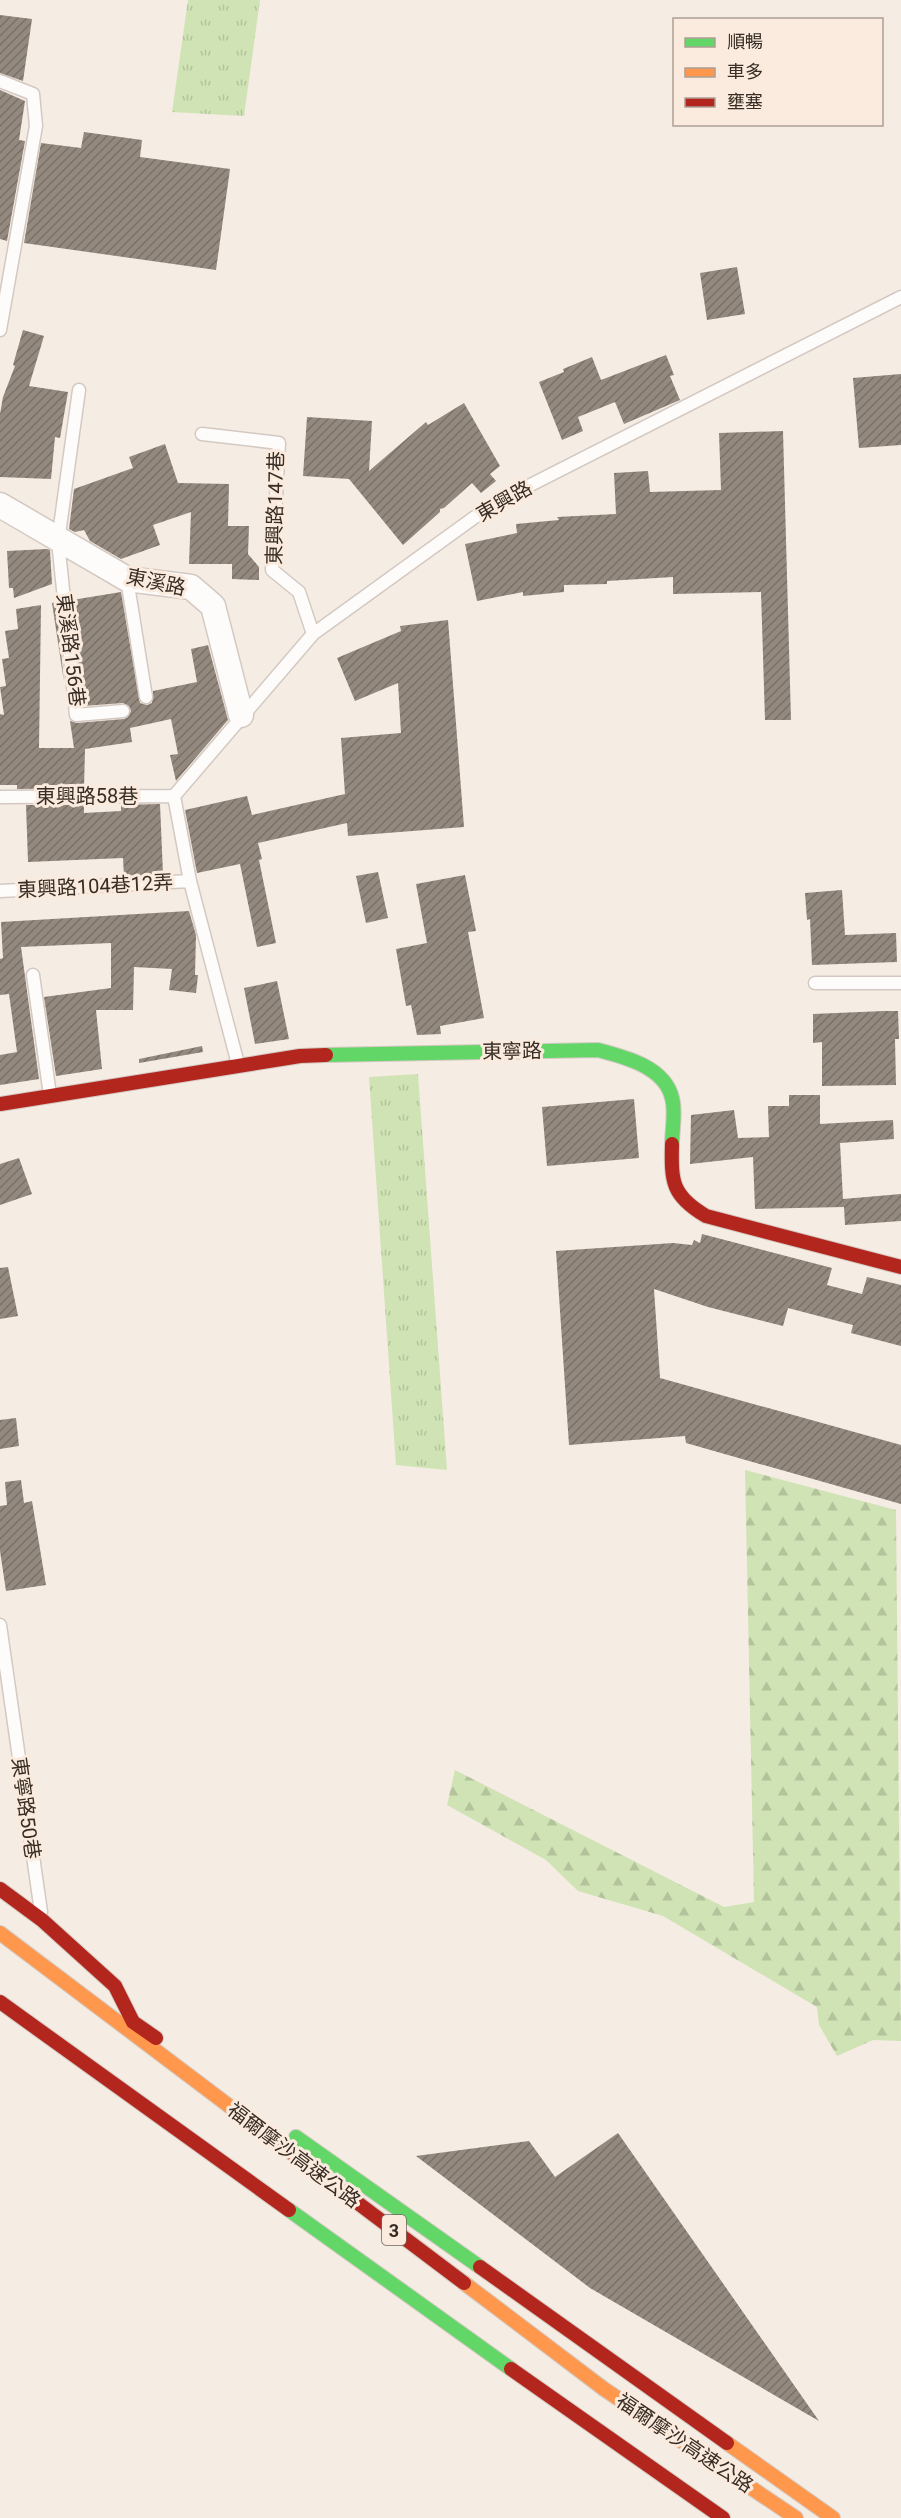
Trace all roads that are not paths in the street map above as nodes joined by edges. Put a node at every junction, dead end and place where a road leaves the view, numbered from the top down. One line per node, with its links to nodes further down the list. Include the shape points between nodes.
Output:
1 (0, 81): 3 (lane, via 33,94 36,126)
2 (901, 297): 9 (lane, 東興路, via 493,504)
3 (0, 330)
4 (79, 390): 7 (lane)
5 (202, 434): 9 (lane, 東興路147巷, via 279,443 272,570 299,592)
6 (0, 505): 7 (street, 東溪路)
7 (58, 541): 8 (street, 東溪路); 11 (lane, 東溪路156巷, via 76,715)
8 (127, 579): 10 (lane); 12 (street, 東溪路, via 191,587 213,606)
9 (313, 634): 12 (lane, 東興路)
10 (146, 697)
11 (123, 711)
12 (242, 715): 13 (lane, 東興路)
13 (174, 796): 14 (lane, 東興路58巷); 15 (lane)
14 (0, 797)
15 (190, 881): 16 (lane, 東興路104巷12弄); 20 (lane)
16 (0, 891)
17 (33, 975): 21 (lane)
18 (901, 982): 19 (lane)
19 (815, 983)
20 (238, 1064): 21 (main road, 東寧路); 23 (main road, 東寧路, via 300,1056 598,1050 631,1058 667,1082 672,1090 671,1174 677,1193 691,1207 706,1216)
21 (50, 1097): 22 (main road, 東寧路)
22 (0, 1104)
23 (901, 1267)
24 (0, 1625): 26 (lane, 東寧路50巷)
25 (0, 1889): 26 (main road)
26 (42, 1920): 29 (main road, via 115,1986 133,2022)
27 (0, 1933): 32 (main road, 福爾摩沙高速公路 / 3, via 604,2388)
28 (0, 2002): 31 (main road, 福爾摩沙高速公路 / 3)
29 (264, 2115)
30 (282, 2128): 33 (main road)
31 (723, 2518)
32 (796, 2518)
33 (833, 2518)

